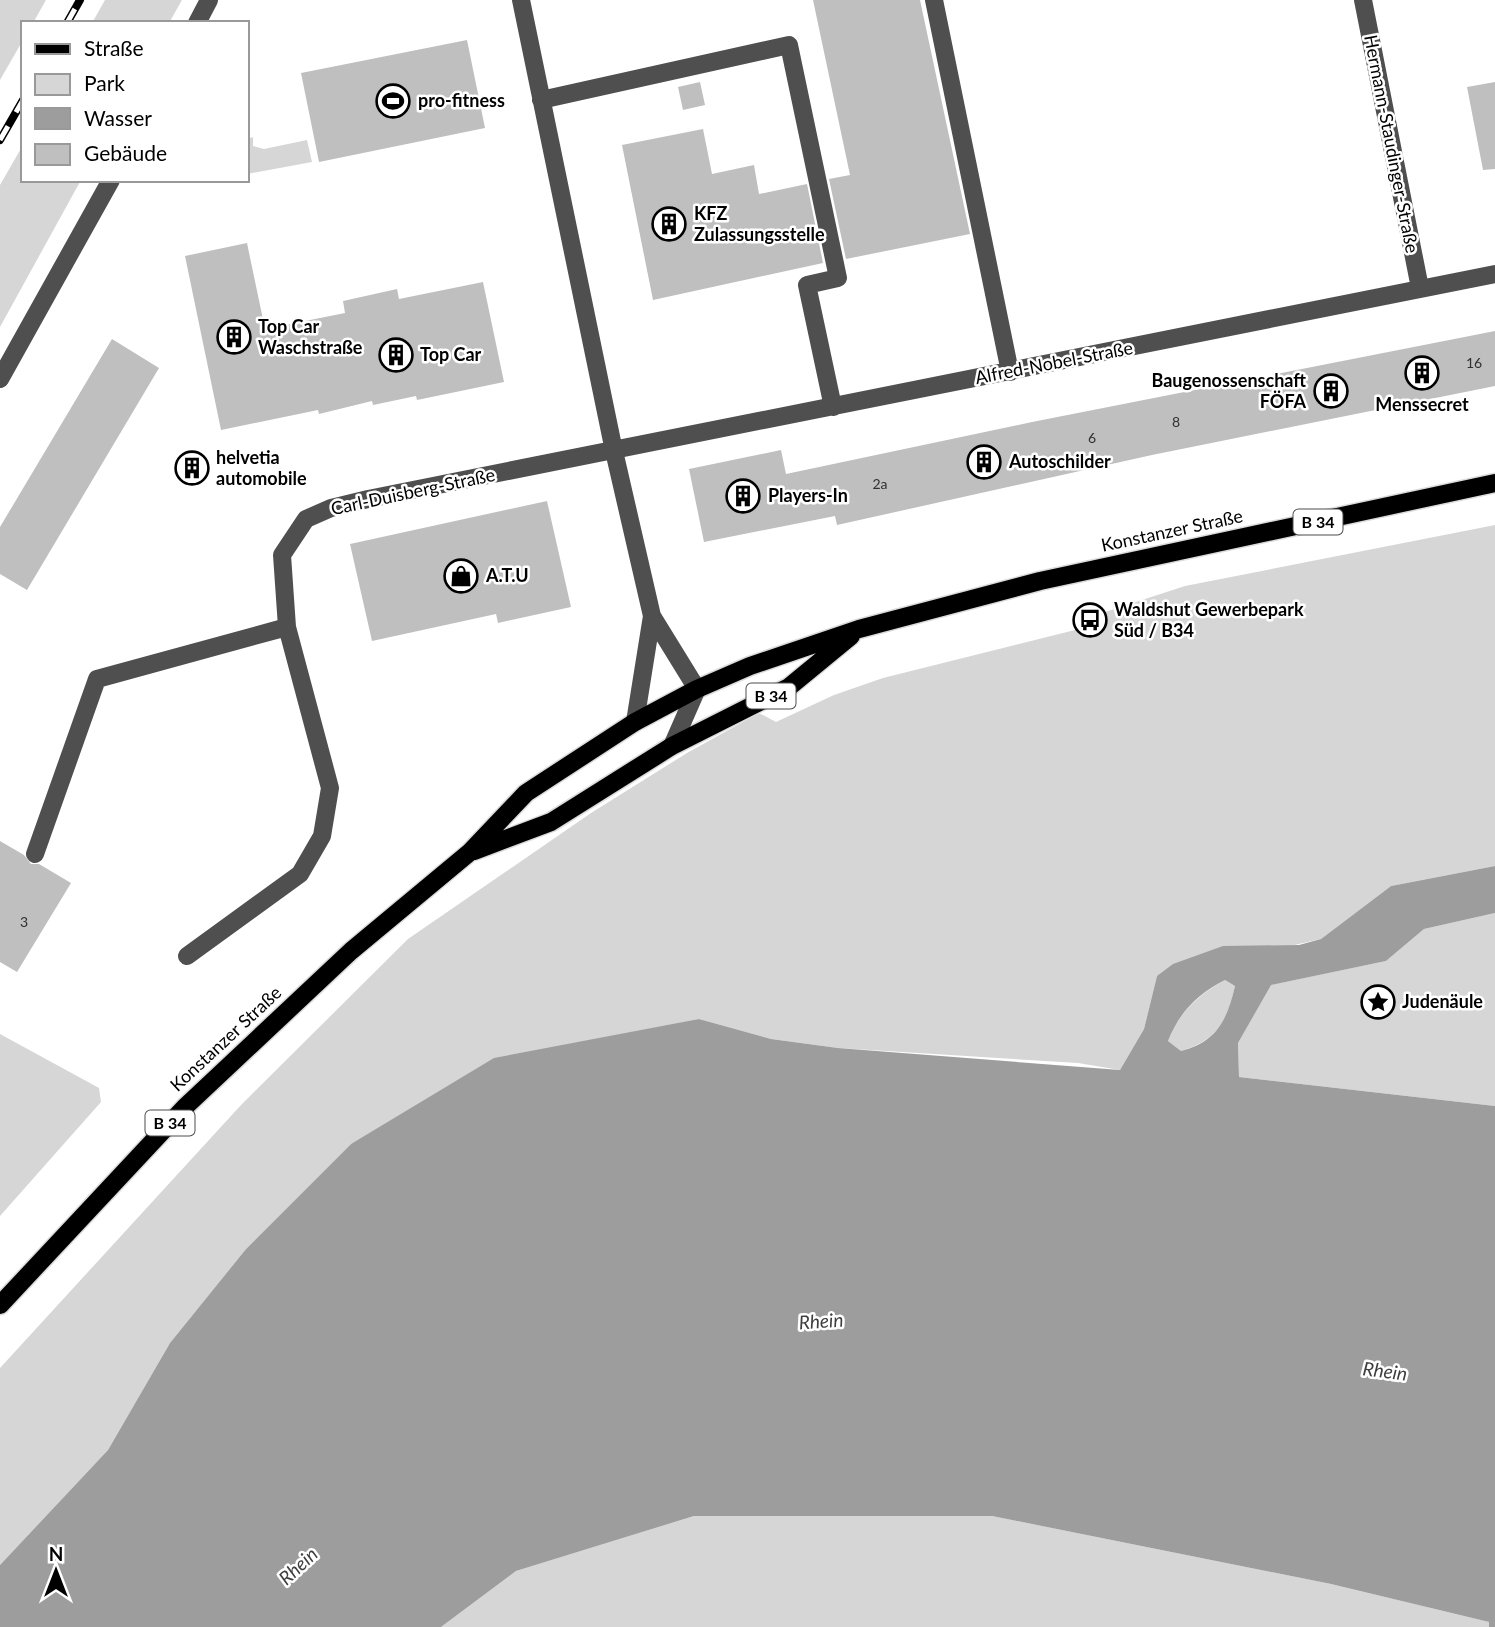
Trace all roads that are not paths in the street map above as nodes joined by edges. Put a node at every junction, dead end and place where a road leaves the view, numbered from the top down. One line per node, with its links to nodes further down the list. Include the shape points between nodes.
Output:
1 (209, 0): 5 (street)
2 (521, 0): 6 (street)
3 (934, 0): 10 (street)
4 (1363, 0): 9 (street, Hermann-Staudinger-Straße)
5 (198, 21)
6 (541, 100): 12 (street, via 789,45 838,278 807,285); 13 (street)
7 (110, 182): 11 (street)
8 (1495, 274): 9 (street, Alfred-Nobel-Straße)
9 (1420, 288): 10 (street, Alfred-Nobel-Straße)
10 (1010, 372): 12 (street, Alfred-Nobel-Straße)
11 (0, 379)
12 (833, 407): 13 (street, Alfred-Nobel-Straße)
13 (614, 451): 15 (street); 16 (street, Carl-Duisberg-Straße, via 368,499 306,519 282,555)
14 (1495, 484): 17 (main road, Konstanzer Straße / B 34, via 1040,582)
15 (652, 616): 18 (street); 19 (street)
16 (287, 627): 22 (street, via 97,678); 23 (street, Carl-Duisberg-Straße, via 330,788 322,836 300,874)
17 (859, 629): 18 (main road, Konstanzer Straße / B 34, via 772,657); 20 (main road, Konstanzer Straße / B 34, via 789,687)
18 (697, 689): 19 (main road, Konstanzer Straße / B 34); 20 (street)
19 (635, 722): 21 (main road, Konstanzer Straße / B 34, via 526,793)
20 (672, 746): 21 (main road, Konstanzer Straße / B 34, via 551,822)
21 (470, 852): 24 (main road, Konstanzer Straße / B 34, via 351,951 186,1106)
22 (35, 854)
23 (187, 956)
24 (0, 1305)

